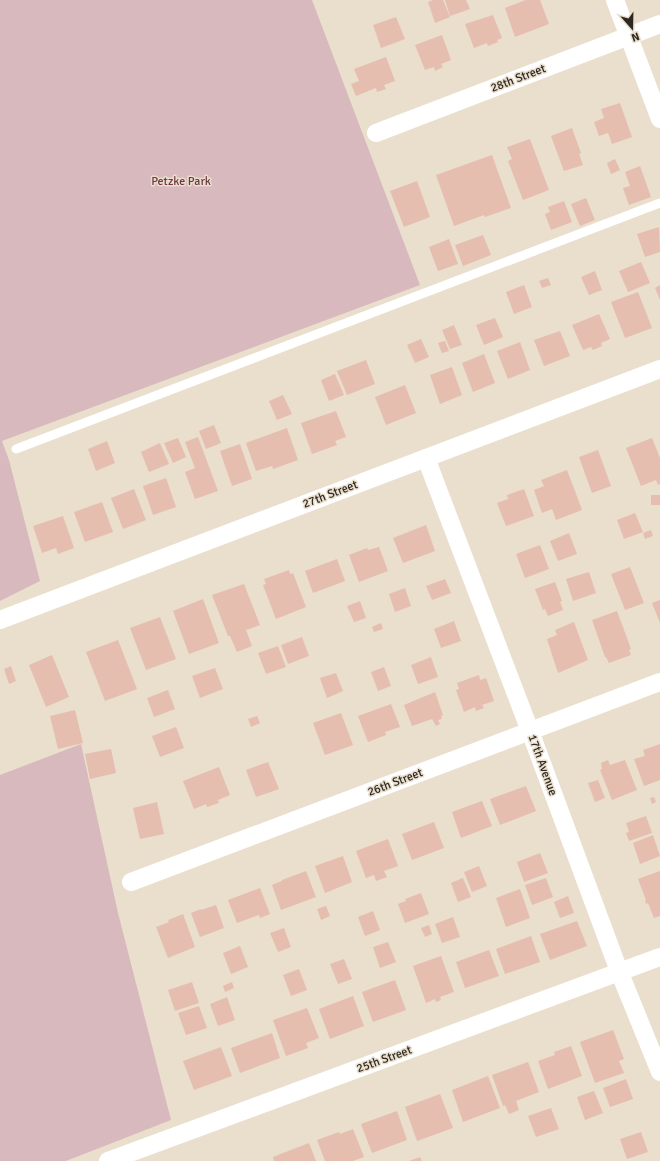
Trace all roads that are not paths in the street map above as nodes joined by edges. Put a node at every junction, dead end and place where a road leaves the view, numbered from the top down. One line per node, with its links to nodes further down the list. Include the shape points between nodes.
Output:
1 (615, 0): 3 (street)
2 (660, 24): 3 (street, 28th Street)
3 (628, 36): 4 (street); 5 (street, 28th Street)
4 (660, 119)
5 (376, 133)
6 (660, 203): 8 (lane)
7 (660, 369): 9 (street, 27th Street)
8 (16, 449)
9 (426, 458): 10 (street, 27th Street); 12 (street, 17th Avenue)
10 (0, 620)
11 (660, 682): 12 (street, 26th Street)
12 (530, 731): 13 (street, 26th Street); 15 (street, 17th Avenue)
13 (131, 882)
14 (660, 957): 15 (street, 25th Street)
15 (619, 972): 16 (street, 17th Avenue); 17 (street, 25th Street)
16 (660, 1072)
17 (108, 1161)

